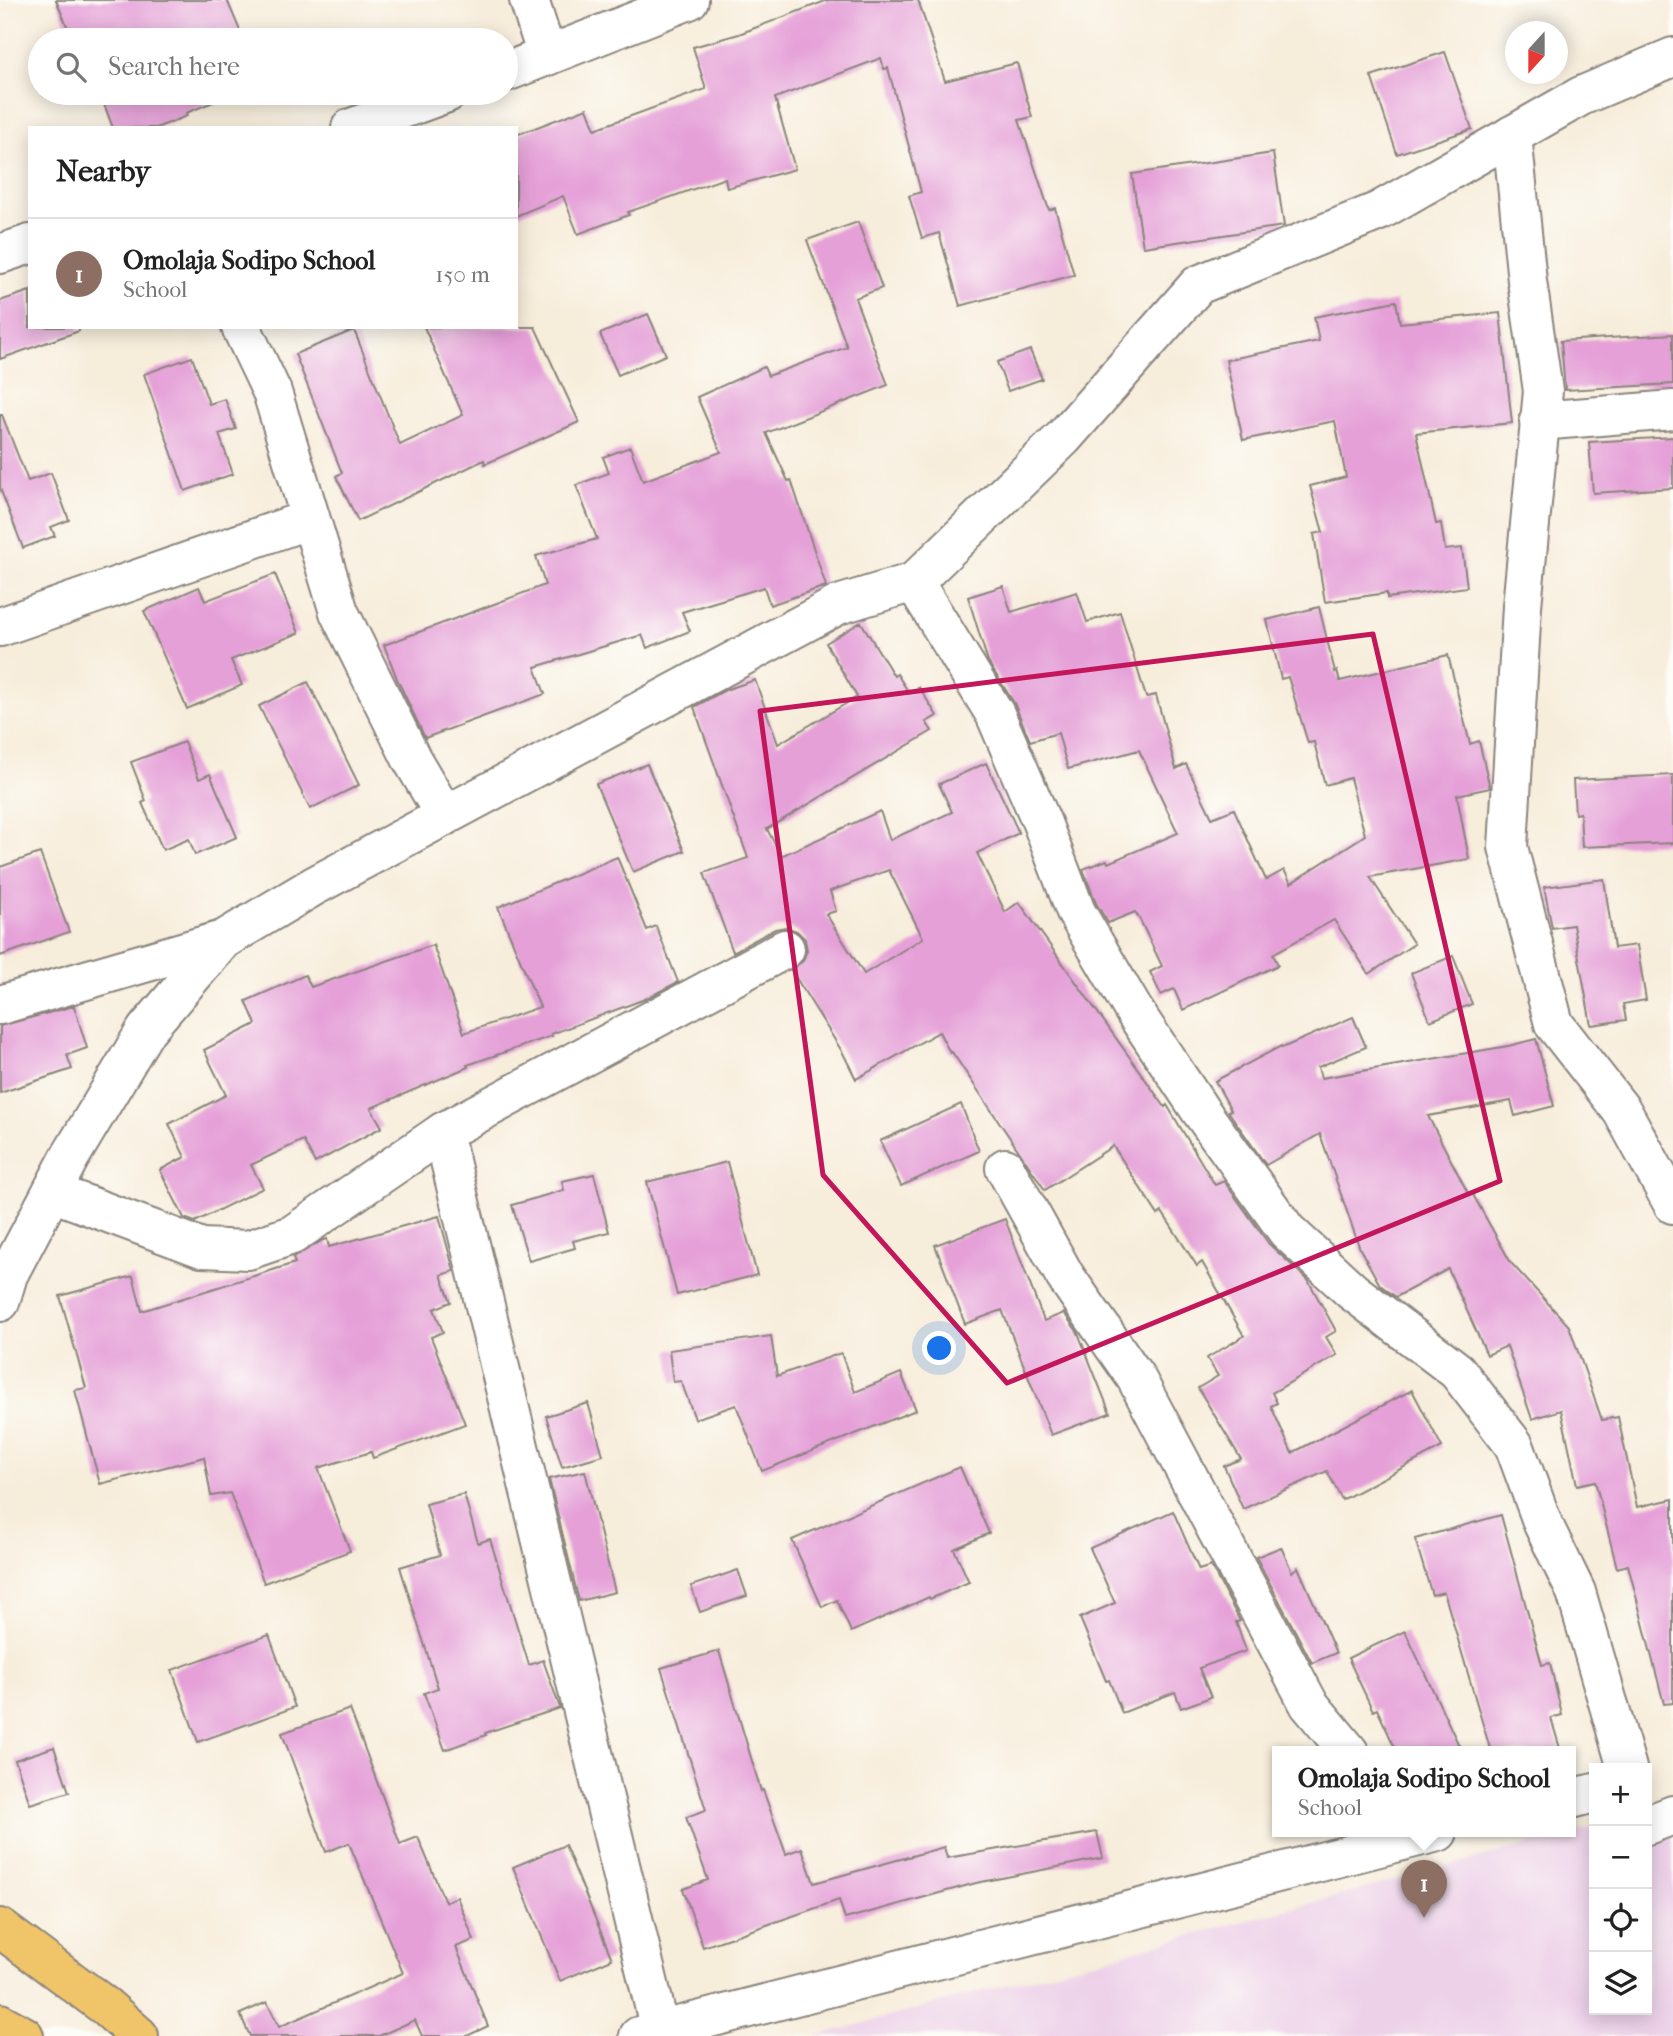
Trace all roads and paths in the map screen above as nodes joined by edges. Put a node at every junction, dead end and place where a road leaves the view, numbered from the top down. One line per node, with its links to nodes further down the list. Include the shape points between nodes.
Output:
1 (529, 0): 3 (street)
2 (689, 0): 3 (street)
3 (547, 56): 5 (street)
4 (1673, 57): 8 (street, via 1581,96)
5 (518, 67)
6 (414, 105): 7 (street)
7 (356, 126)
8 (1512, 135): 13 (street, via 1543,391); 15 (street, via 1379,211 1198,285 1063,438)
9 (28, 245): 10 (street)
10 (0, 254)
11 (241, 329): 14 (street, via 272,392)
12 (1673, 410): 13 (street)
13 (1539, 421): 24 (street, via 1508,846 1554,1024 1622,1111)
14 (310, 519): 16 (street); 17 (street, via 339,612)
15 (914, 582): 17 (street, via 838,605); 27 (street, via 995,714 1076,912 1133,1011 1200,1110 1287,1231 1352,1291 1457,1371 1514,1445 1543,1524 1576,1592)
16 (0, 627)
17 (445, 816): 18 (street)
18 (223, 940): 20 (street); 23 (street, via 146,1030)
19 (785, 949): 21 (street)
20 (0, 1005)
21 (443, 1132): 23 (street, via 292,1235 248,1250 202,1248); 33 (street)
22 (1005, 1168): 26 (street, via 1065,1276 1136,1378 1309,1704)
23 (52, 1192): 25 (street, via 8,1275)
24 (1673, 1204)
25 (0, 1302)
26 (1344, 1746)
27 (1627, 1763)
28 (1673, 1815): 29 (street)
29 (1652, 1823)
30 (1413, 1837): 33 (street)
31 (0, 1928): 35 (main road)
32 (0, 2023): 34 (main road)
33 (649, 2033)
34 (24, 2036)
35 (139, 2036)

